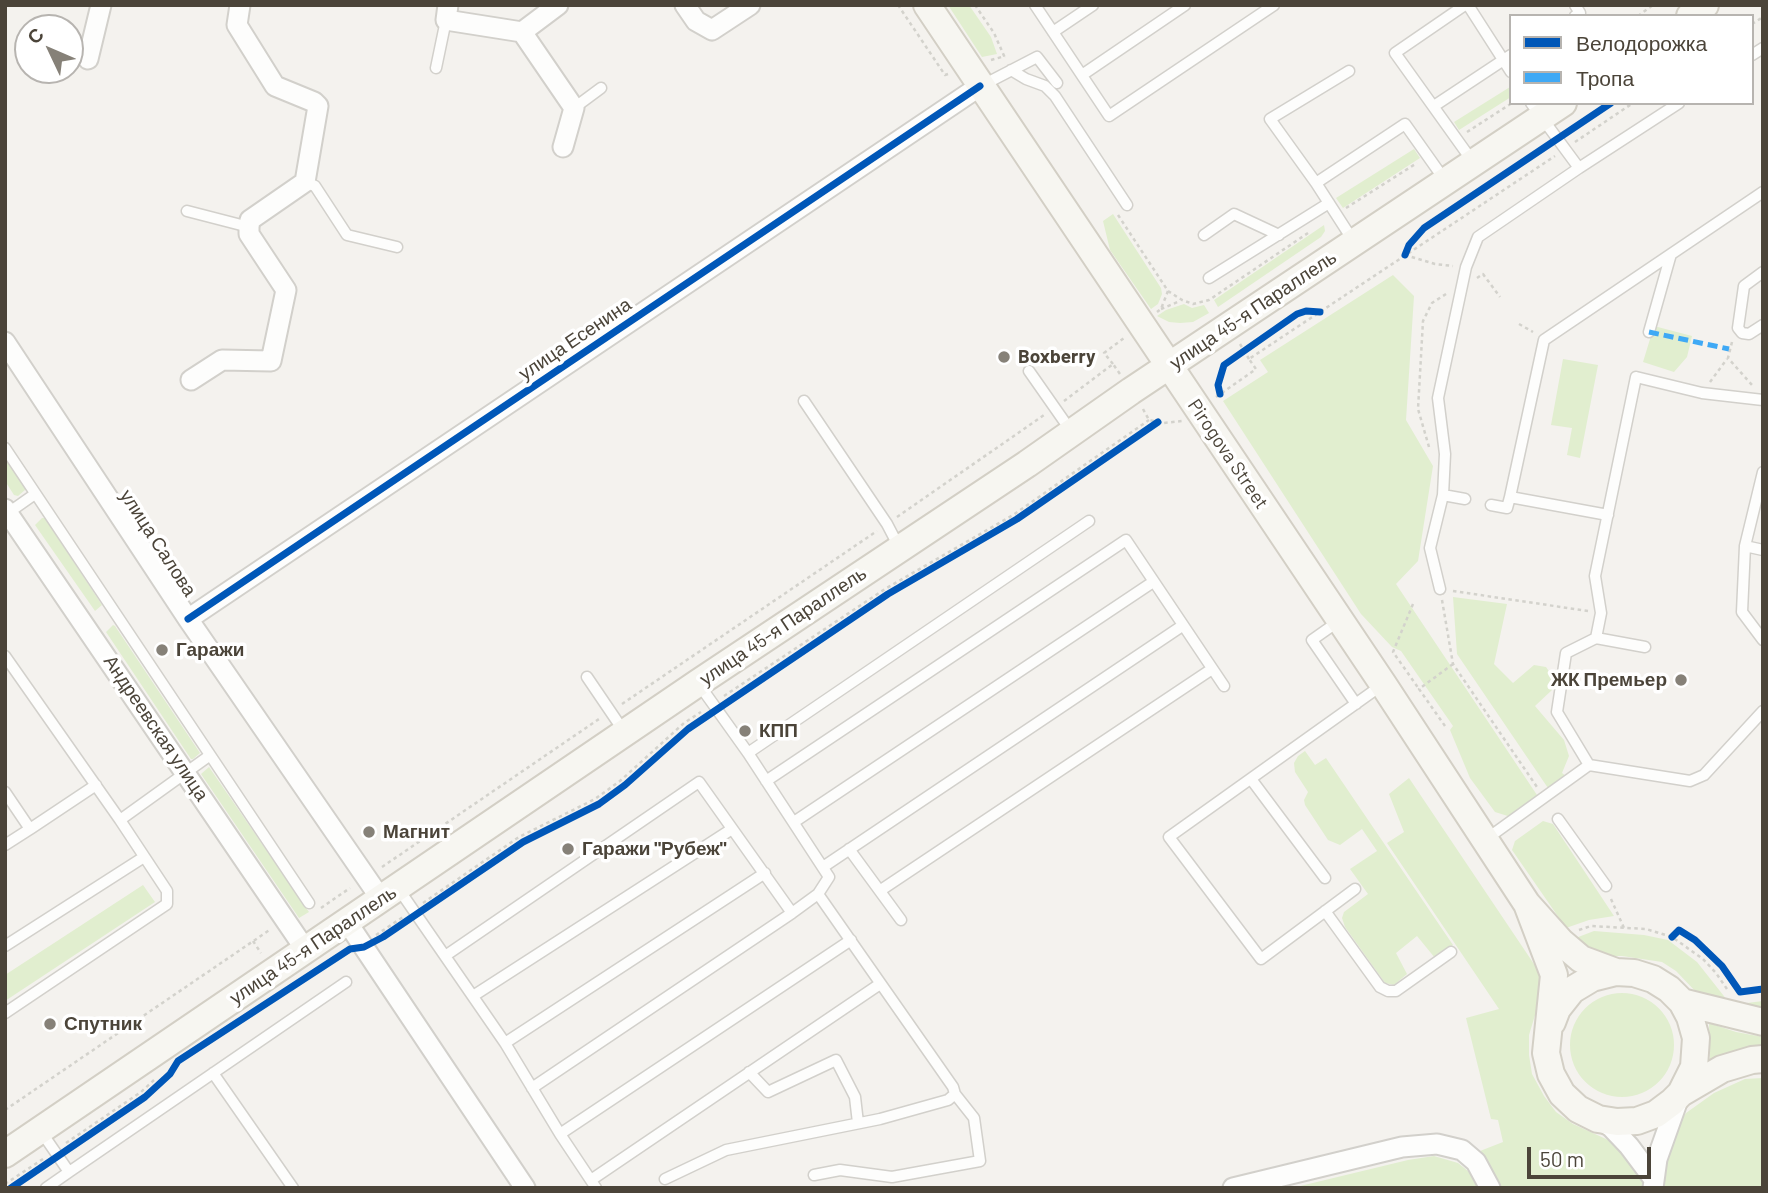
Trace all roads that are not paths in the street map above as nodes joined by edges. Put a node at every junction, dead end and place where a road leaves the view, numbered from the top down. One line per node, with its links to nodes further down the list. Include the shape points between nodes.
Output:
1 (101, 5): 16 (street)
2 (240, 5): 33 (street, via 237,25 275,86 317,106)
3 (558, 5): 13 (street)
4 (685, 5): 5 (street, via 696,21 712,30)
5 (750, 5)
6 (926, 5): 22 (main road, Pirogova Street)
7 (1035, 5): 14 (lane)
8 (1093, 5): 14 (lane)
9 (1185, 5): 20 (lane)
10 (1274, 5): 20 (lane, via 1109,116)
11 (1467, 5): 15 (lane); 26 (lane, via 1395,53)
12 (447, 13): 13 (street); 17 (lane)
13 (523, 32): 27 (street)
14 (1053, 32): 20 (lane)
15 (1507, 58): 26 (lane)
16 (88, 59)
17 (436, 68)
18 (1011, 70): 21 (lane, via 1037,57); 22 (lane); 37 (lane, via 1045,86 1055,96)
19 (1349, 71): 34 (lane, via 1270,119)
20 (1082, 75)
21 (1057, 83)
22 (980, 86): 50 (main road, Pirogova Street, via 1150,317); 71 (street, улица Есенина)
23 (601, 88): 27 (lane)
24 (1556, 105): 28 (main road, улица 45-я Параллель)
25 (1676, 105): 31 (lane)
26 (1434, 106): 30 (lane)
27 (574, 108): 29 (street)
28 (1536, 111): 30 (main road, улица 45-я Параллель); 31 (lane)
29 (563, 147)
30 (1473, 163): 32 (main road, улица 45-я Параллель)
31 (1578, 169): 59 (lane, via 1478,237 1466,267 1438,398 1445,454)
32 (1445, 181): 34 (lane, via 1405,124); 42 (main road, улица 45-я Параллель)
33 (305, 182): 39 (street, via 250,220); 43 (lane, via 315,186 347,235)
34 (1315, 183): 36 (lane)
35 (1763, 192): 44 (lane)
36 (1329, 202): 41 (lane); 42 (lane)
37 (1127, 205)
38 (187, 211): 39 (lane)
39 (249, 227): 52 (street, via 249,234 286,290 271,361 222,360)
40 (1205, 235): 41 (lane, via 1234,214)
41 (1279, 235): 46 (lane)
42 (1354, 243): 50 (main road, улица 45-я Параллель)
43 (397, 247)
44 (1671, 254): 48 (lane); 60 (lane, via 1544,340)
45 (1763, 272): 47 (lane, via 1744,286 1738,328 1749,334)
46 (1209, 278)
47 (1763, 325)
48 (1649, 332)
49 (5, 342): 71 (street, улица Салова)
50 (1169, 366): 55 (main road, улица 45-я Параллель); 72 (main road, Pirogova Street)
51 (1029, 370): 55 (lane)
52 (191, 380)
53 (1763, 400): 64 (lane, via 1702,393 1636,377)
54 (804, 401): 67 (lane)
55 (1071, 432): 67 (main road, улица 45-я Параллель)
56 (5, 449): 58 (lane)
57 (1763, 472): 66 (lane)
58 (35, 494): 63 (lane); 87 (lane)
59 (1443, 495): 61 (lane); 70 (lane, via 1430,548)
60 (1510, 497): 62 (lane, via 1507,508); 64 (lane)
61 (1465, 499)
62 (1491, 505)
63 (7, 511): 89 (street, Андреевская улица)
64 (1608, 515): 74 (lane, via 1595,576 1601,613)
65 (1089, 521): 86 (lane)
66 (1745, 547): 68 (lane); 75 (lane, via 1742,612)
67 (900, 548): 82 (main road, улица 45-я Параллель)
68 (1763, 550)
69 (1153, 582): 73 (lane); 91 (lane, via 1126,540); 96 (lane)
70 (1440, 589)
71 (188, 619): 109 (street, улица Салова)
72 (1340, 621): 80 (main road, Pirogova Street); 83 (lane, via 1312,640)
73 (1182, 625): 78 (lane); 101 (lane)
74 (1596, 638): 76 (lane); 88 (lane, via 1566,653 1557,712)
75 (1763, 640)
76 (1645, 648)
77 (5, 656): 92 (lane)
78 (1212, 669): 81 (lane); 108 (lane)
79 (587, 677): 85 (lane)
80 (1383, 684): 83 (lane); 99 (main road, Pirogova Street)
81 (1224, 686)
82 (709, 698): 85 (main road, улица 45-я Параллель); 86 (lane)
83 (1356, 704): 90 (lane)
84 (1763, 710): 88 (lane, via 1704,775 1690,781)
85 (626, 733): 109 (main road, улица 45-я Параллель)
86 (748, 753): 91 (lane)
87 (209, 756): 89 (lane); 111 (lane)
88 (1589, 765): 99 (lane)
89 (186, 772): 95 (lane); 119 (street, Андреевская улица)
90 (1251, 779): 105 (lane); 113 (lane, via 1169,837 1261,959)
91 (766, 781): 96 (lane)
92 (96, 785): 95 (lane); 97 (lane)
93 (5, 792): 97 (lane)
94 (1558, 818): 106 (lane)
95 (120, 820): 102 (lane)
96 (794, 821): 103 (lane)
97 (30, 829): 100 (lane)
98 (732, 829): 104 (lane); 121 (lane, via 699,782); 125 (lane)
99 (1485, 840): 112 (main road, Pirogova Street)
100 (5, 845)
101 (849, 849): 103 (lane); 108 (lane)
102 (144, 857): 118 (lane); 127 (lane, via 167,891 167,904)
103 (823, 867): 110 (lane, via 829,877)
104 (765, 873): 114 (lane); 130 (lane)
105 (1325, 878)
106 (1606, 886)
107 (1355, 889): 113 (lane)
108 (881, 890): 115 (lane)
109 (390, 893): 116 (main road, улица 45-я Параллель); 121 (lane, via 415,912)
110 (818, 894): 114 (lane); 117 (lane)
111 (309, 903)
112 (1527, 904): 122 (main road, Pirogova Street, via 1580,958); 129 (main road, Pirogova Street, via 1554,975)
113 (1325, 911): 120 (lane, via 1380,987 1388,991 1396,991)
114 (792, 913): 134 (lane)
115 (901, 920)
116 (355, 940): 119 (main road, улица 45-я Параллель); 149 (street)
117 (851, 940): 124 (lane); 139 (lane)
118 (5, 946)
119 (305, 950): 140 (main road, улица 45-я Параллель)
120 (1451, 952)
121 (445, 956): 125 (lane)
122 (1615, 972): 126 (main road, Pirogova Street, via 1653,979); 129 (main road, Pirogova Street, via 1572,990)
123 (346, 982): 133 (lane)
124 (880, 984): 132 (lane); 136 (lane)
125 (473, 996): 130 (lane)
126 (1682, 1002): 128 (main road, Pirogova Street); 135 (main road, Pirogova Street, via 1694,1028 1696,1053)
127 (5, 1013)
128 (1763, 1022)
129 (1548, 1031): 137 (main road, Pirogova Street, via 1546,1053 1562,1094)
130 (505, 1043): 134 (lane)
131 (1763, 1059): 135 (main road, Pirogova Street, via 1722,1069)
132 (749, 1072): 138 (lane, via 768,1092 833,1059 838,1061 855,1097); 146 (lane)
133 (213, 1073): 142 (lane); 148 (lane)
134 (532, 1088): 139 (lane)
135 (1681, 1093): 137 (main road, Pirogova Street, via 1656,1114 1637,1121); 145 (street, via 1662,1142)
136 (955, 1094): 138 (lane, via 948,1100); 143 (lane, via 975,1118 980,1161 892,1177 840,1170)
137 (1598, 1119): 145 (street, via 1629,1146)
138 (858, 1123): 144 (lane, via 726,1150)
139 (560, 1135): 146 (lane)
140 (50, 1146): 141 (main road, улица 45-я Параллель); 142 (lane)
141 (5, 1154)
142 (69, 1172): 147 (lane)
143 (814, 1175)
144 (665, 1179)
145 (1653, 1183)
146 (594, 1184)
147 (46, 1188)
148 (293, 1188)
149 (525, 1188)
150 (1233, 1188): 151 (street, via 1402,1147 1437,1144 1462,1150 1476,1162)
151 (1490, 1188)

